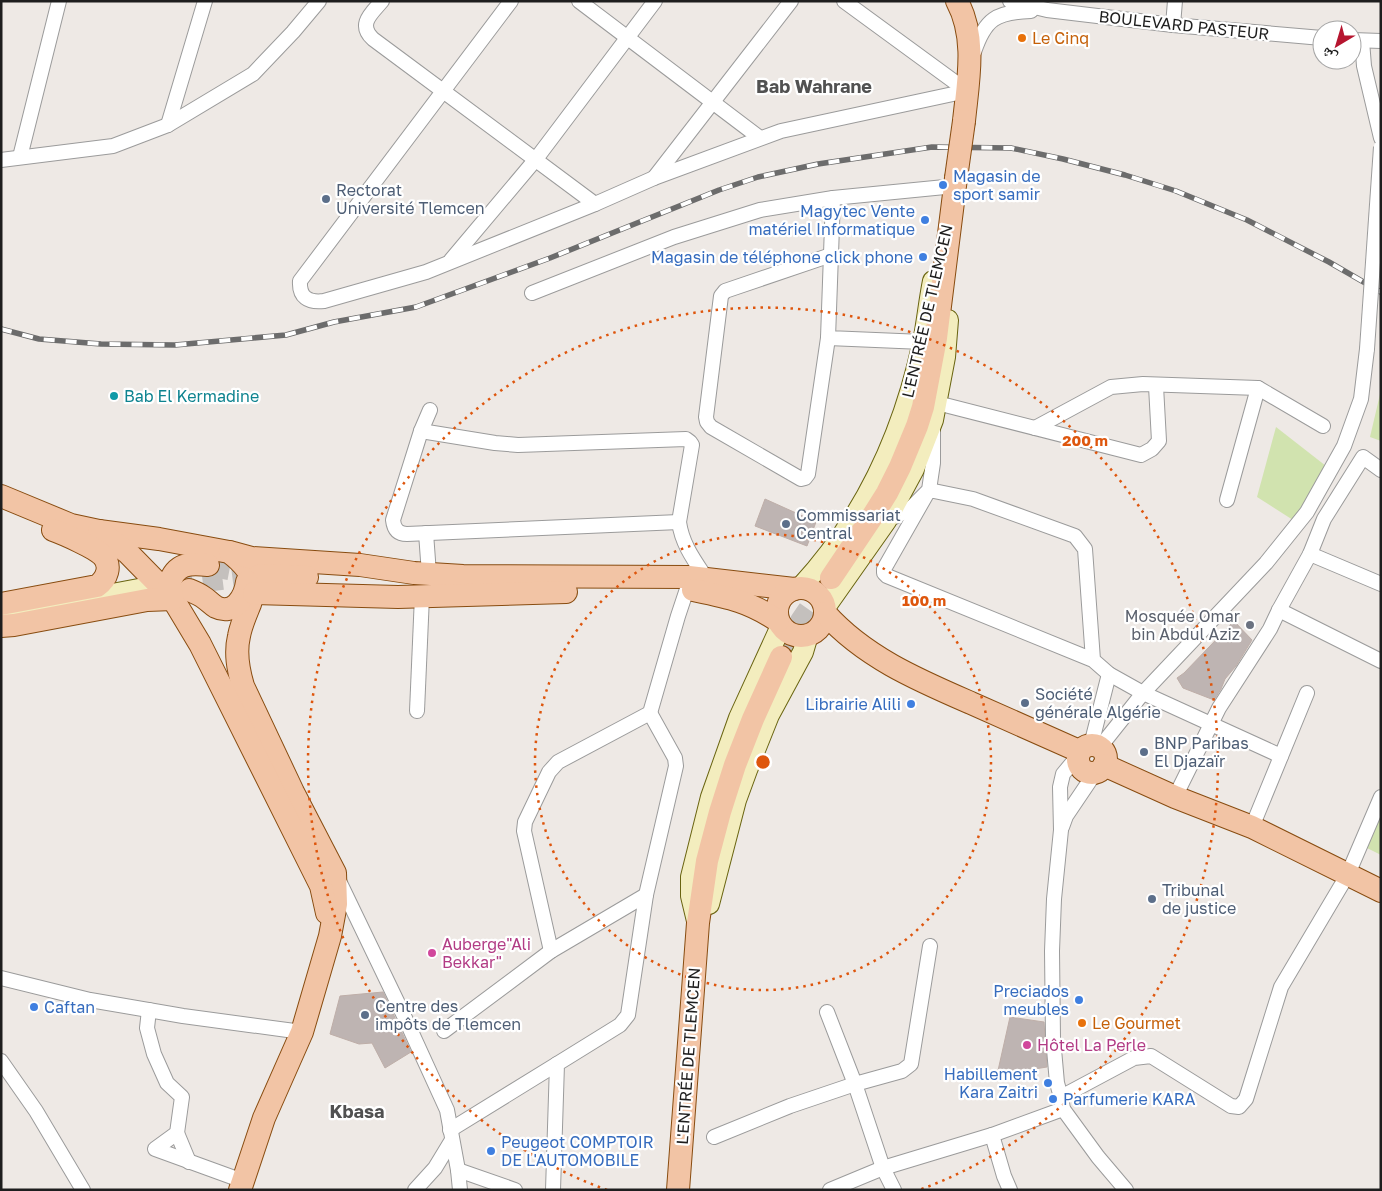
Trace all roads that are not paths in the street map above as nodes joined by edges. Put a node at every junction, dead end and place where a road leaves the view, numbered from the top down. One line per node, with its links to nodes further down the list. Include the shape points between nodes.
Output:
1 (59, 1): 28 (street)
2 (205, 1): 24 (street)
3 (319, 1): 24 (street, via 253,74)
4 (382, 1): 21 (street, via 367,20 369,35)
5 (512, 1): 21 (street)
6 (579, 1): 16 (street)
7 (654, 1): 16 (street)
8 (791, 1): 23 (street)
9 (844, 1): 22 (street)
10 (956, 1): 20 (main road, L'ENTRÉE DE TLEMCEN, via 966,23)
11 (1010, 1): 13 (street)
12 (1175, 1): 14 (street)
13 (1047, 10): 14 (street, BOULEVARD PASTEUR); 20 (street, via 1015,12 989,22)
14 (1172, 25): 15 (street, BOULEVARD PASTEUR)
15 (1312, 37)
16 (628, 38): 23 (street); 30 (street)
17 (1362, 41): 18 (street)
18 (1381, 41)
19 (1362, 59): 26 (street)
20 (970, 62): 22 (main road, L'ENTRÉE DE TLEMCEN)
21 (444, 91): 30 (street); 37 (street, via 300,281 300,288 308,300 324,301)
22 (967, 92): 25 (street, via 798,126); 32 (main road, L'ENTRÉE DE TLEMCEN, bridge)
23 (713, 102): 25 (street); 31 (street)
24 (168, 126): 28 (street, via 113,146)
25 (760, 138): 31 (street)
26 (1381, 138)
27 (1381, 147): 80 (street, bridge, via 1361,398 1344,446 1307,512 1266,563)
28 (20, 157): 29 (street)
29 (1, 160)
30 (536, 160): 34 (street); 37 (street)
31 (654, 178): 34 (street)
32 (956, 182): 33 (street); 35 (main road, L'ENTRÉE DE TLEMCEN)
33 (833, 198): 36 (street); 38 (street, via 760,210 674,236)
34 (595, 204): 37 (street)
35 (951, 214): 40 (main road, L'ENTRÉE DE TLEMCEN, via 934,276); 44 (main road, L'ENTRÉE DE TLEMCEN, via 955,260 945,357); 60 (main road, via 936,338 917,426 882,501)
36 (831, 255): 39 (street); 39 (street, via 725,291 721,296 707,422 801,479 805,478)
37 (449, 263)
38 (532, 293)
39 (828, 338): 40 (street)
40 (923, 342): 66 (main road, L'ENTRÉE DE TLEMCEN, via 894,440 880,472 841,537 817,570)
41 (1156, 386): 42 (street); 46 (street, via 1111,387); 46 (street, via 1159,441 1141,454)
42 (1258, 388): 45 (street); 51 (street)
43 (430, 410): 47 (street)
44 (935, 412): 46 (street); 49 (street); 53 (main road, L'ENTRÉE DE TLEMCEN, via 914,469)
45 (1322, 426)
46 (1035, 428)
47 (421, 431): 54 (street, via 518,445 686,439 692,445); 56 (street, via 393,520 395,529 403,534)
48 (1381, 470): 58 (street, via 1363,457 1324,519)
49 (929, 490): 53 (street, via 909,510); 76 (street, via 973,499 1075,536 1084,548); 76 (street, via 884,573)
50 (1, 496): 55 (main road, via 71,525)
51 (1227, 500)
52 (1, 509): 68 (main road, via 65,534 102,554 108,565 106,578 97,586)
53 (886, 521): 70 (main road, L'ENTRÉE DE TLEMCEN)
54 (679, 522): 56 (street); 62 (street, via 688,550)
55 (98, 531): 57 (main road); 67 (main road)
56 (426, 533): 63 (street)
57 (229, 552): 61 (main road); 63 (main road, via 252,558 360,565)
58 (1310, 554): 64 (street); 69 (street)
59 (208, 565): 67 (main road, via 187,564 175,571 169,584)
60 (831, 578)
61 (254, 580): 63 (main road, via 398,597); 67 (main road, via 238,604 227,609 215,606 204,597); 91 (main road, via 239,636 238,670)
62 (688, 582): 63 (main road); 66 (main road); 72 (main road, via 746,603); 83 (street)
63 (422, 584): 82 (street)
64 (1381, 584)
65 (144, 588): 71 (main road)
66 (797, 588): 70 (main road, via 819,596); 72 (main road, via 781,598 777,613)
67 (181, 595): 73 (main road); 96 (main road, via 200,644 321,886)
68 (1, 604)
69 (1279, 610): 77 (street); 84 (street, via 1270,630 1218,708)
70 (825, 611): 74 (main road, via 819,628); 79 (main road, via 855,642)
71 (1, 615)
72 (780, 624): 74 (main road, via 790,634); 95 (main road, L'ENTRÉE DE TLEMCEN, via 739,718 711,797 691,877 691,896)
73 (1, 626)
74 (810, 634): 79 (main road, via 891,672); 95 (main road, L'ENTRÉE DE TLEMCEN, via 804,652 769,715 747,770 709,903)
75 (781, 657): 95 (main road, L'ENTRÉE DE TLEMCEN, via 744,742 720,812 706,868)
76 (1093, 660): 78 (street)
77 (1381, 661)
78 (1109, 674): 80 (street); 85 (street)
79 (919, 680): 85 (main road)
80 (1143, 693): 84 (street); 85 (street)
81 (1307, 693): 86 (street)
82 (418, 711)
83 (650, 713): 94 (street, via 675,758 676,766); 98 (street, via 558,762 549,772 525,822 524,831)
84 (1212, 724): 86 (street); 87 (street)
85 (1091, 756): 87 (main road); 90 (street); 90 (street, via 1063,774 1060,787)
86 (1281, 756): 89 (street)
87 (1175, 797): 89 (main road)
88 (1381, 797): 92 (street)
89 (1252, 827): 92 (main road)
90 (1061, 830): 107 (street, via 1052,951 1053,1038)
91 (334, 873): 96 (main road, via 336,904); 109 (street, via 447,1110)
92 (1348, 874): 93 (main road); 107 (street, via 1281,987 1246,1098 1239,1107 1231,1106 1151,1056 1134,1058)
93 (1381, 891)
94 (646, 895): 98 (street); 105 (street, via 628,1015 620,1025)
95 (698, 923): 121 (main road, L'ENTRÉE DE TLEMCEN)
96 (330, 936): 103 (main road)
97 (930, 946): 106 (street, via 911,1064 902,1071)
98 (551, 951): 102 (street)
99 (1, 978): 100 (street, via 90,1000)
100 (149, 1010): 103 (street); 108 (street, via 147,1028 154,1054 167,1083 182,1097)
101 (827, 1012): 106 (street)
102 (444, 1031)
103 (302, 1032): 115 (main road, via 264,1118)
104 (1, 1061): 116 (street, via 36,1111)
105 (557, 1064): 109 (street); 120 (street)
106 (856, 1084): 111 (street); 113 (street)
107 (1062, 1103): 110 (street); 125 (street, via 1098,1157)
108 (176, 1133): 112 (street); 112 (street, via 155,1149)
109 (451, 1135): 114 (street); 117 (street, via 436,1168)
110 (992, 1135): 113 (street); 124 (street)
111 (714, 1137)
112 (190, 1162): 115 (street)
113 (883, 1168): 122 (street); 123 (street)
114 (458, 1170): 118 (street); 119 (street)
115 (241, 1185)
116 (83, 1190)
117 (415, 1190)
118 (460, 1190)
119 (514, 1190)
120 (553, 1190)
121 (678, 1190)
122 (830, 1190)
123 (894, 1190)
124 (1010, 1190)
125 (1126, 1190)

